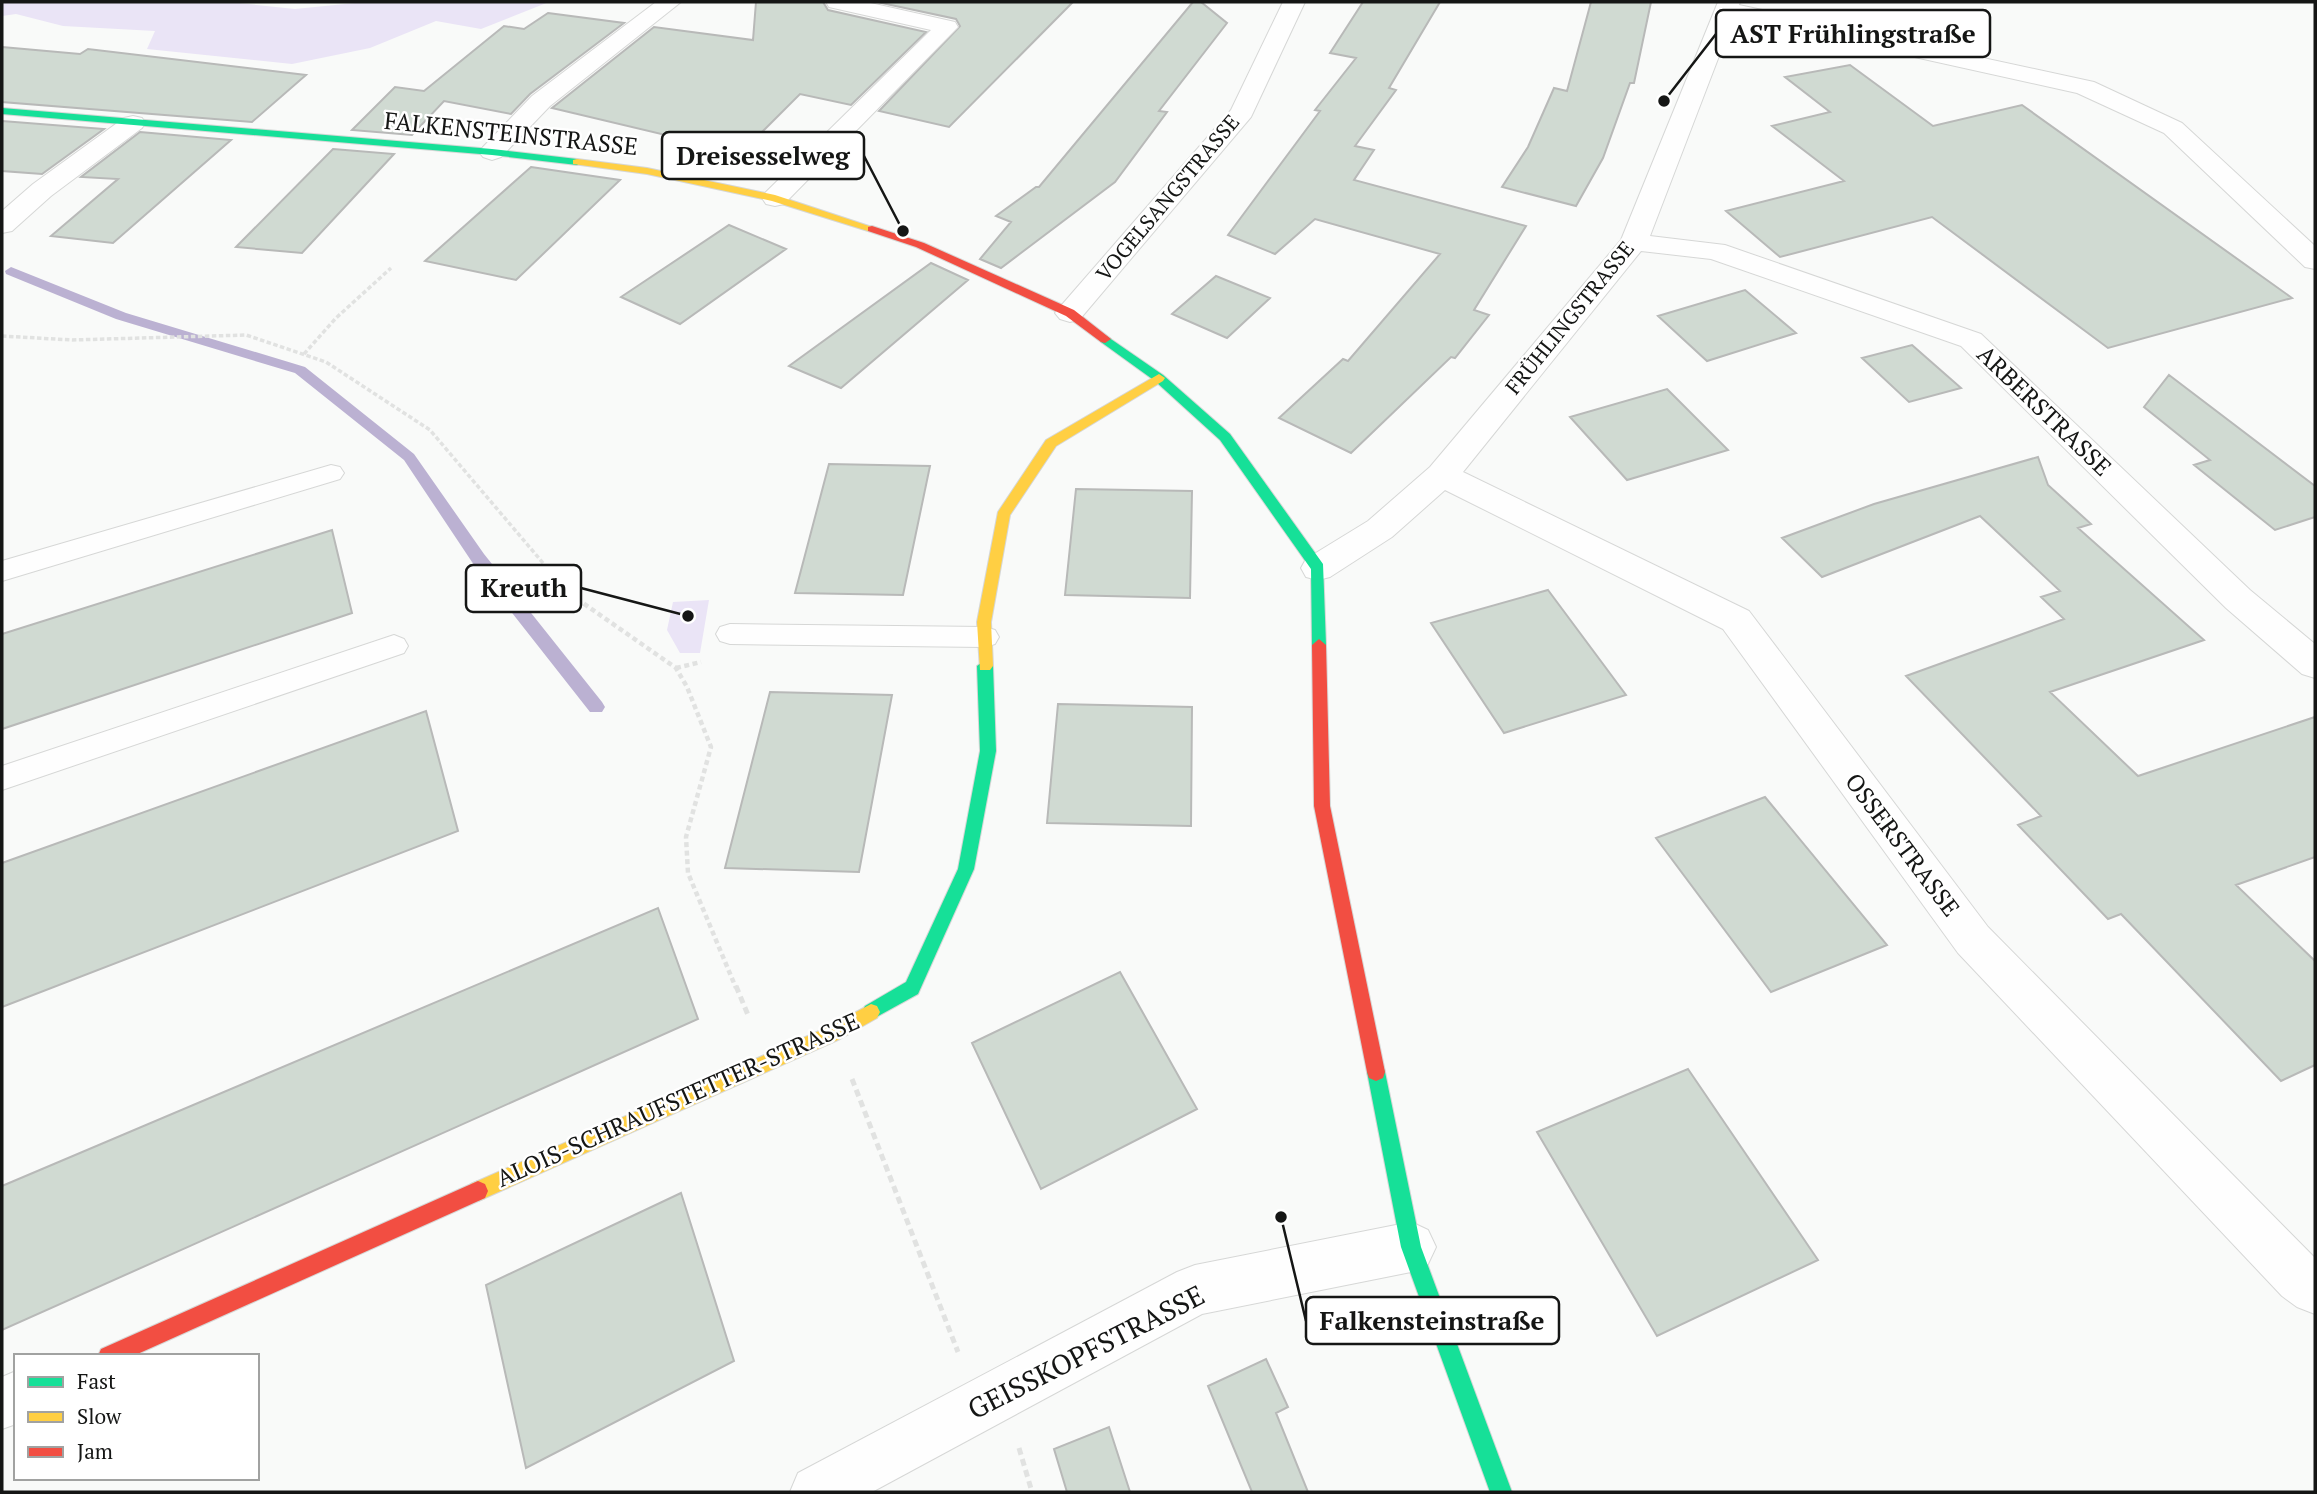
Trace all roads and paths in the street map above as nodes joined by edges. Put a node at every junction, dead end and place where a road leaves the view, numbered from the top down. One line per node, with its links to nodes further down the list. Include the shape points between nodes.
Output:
1 (670, 2): 7 (street, via 541,101)
2 (837, 2): 8 (street, via 947,27)
3 (1293, 2): 13 (street, VOGELSANGSTRASSE, via 1242,112)
4 (1728, 6): 10 (street, FRÜHLINGSTRASSE); 11 (street, via 2085,87 2172,128)
5 (2, 111): 6 (street, FALKENSTEINSTRASSE)
6 (133, 123): 7 (street, FALKENSTEINSTRASSE); 9 (street, via 41,190)
7 (492, 152): 8 (street, FALKENSTEINSTRASSE, via 647,171)
8 (775, 198): 13 (street, FALKENSTEINSTRASSE, via 920,245)
9 (2, 225)
10 (1634, 242): 18 (street, FRÜHLINGSTRASSE); 24 (street, ARBERSTRASSE, via 1715,251 1971,340 2238,599)
11 (2315, 261)
12 (391, 268): 15 (path)
13 (1070, 313): 16 (street, FALKENSTEINSTRASSE)
14 (2, 336): 15 (path, via 72,340 246,335)
15 (304, 354): 27 (path, via 326,362 430,430 570,594 676,668 711,747 686,836 688,873)
16 (1159, 378): 19 (street, FALKENSTEINSTRASSE, via 1226,437); 22 (street, ALOIS-SCHRAUFSTETTER-STRASSE, via 1051,443 1003,515)
17 (331, 473): 20 (lane)
18 (1442, 475): 19 (street, FRÜHLINGSTRASSE, via 1380,529); 29 (street, OSSERSTRASSE, via 1736,620 1973,940)
19 (1318, 568): 28 (street, via 1322,806)
20 (2, 571)
21 (730, 634): 22 (lane)
22 (985, 637): 26 (street, ALOIS-SCHRAUFSTETTER-STRASSE, via 988,751 966,869 912,988)
23 (394, 646): 25 (lane)
24 (2315, 664)
25 (2, 778)
26 (834, 1033): 27 (street, ALOIS-SCHRAUFSTETTER-STRASSE); 31 (path)
27 (768, 1061): 30 (street, ALOIS-SCHRAUFSTETTER-STRASSE)
28 (1411, 1247): 31 (street, GEISSKOPFSTRASSE, via 1195,1290); 33 (street)
29 (2315, 1289)
30 (112, 1354)
31 (978, 1406): 32 (street, GEISSKOPFSTRASSE)
32 (817, 1492)
33 (1501, 1492)

